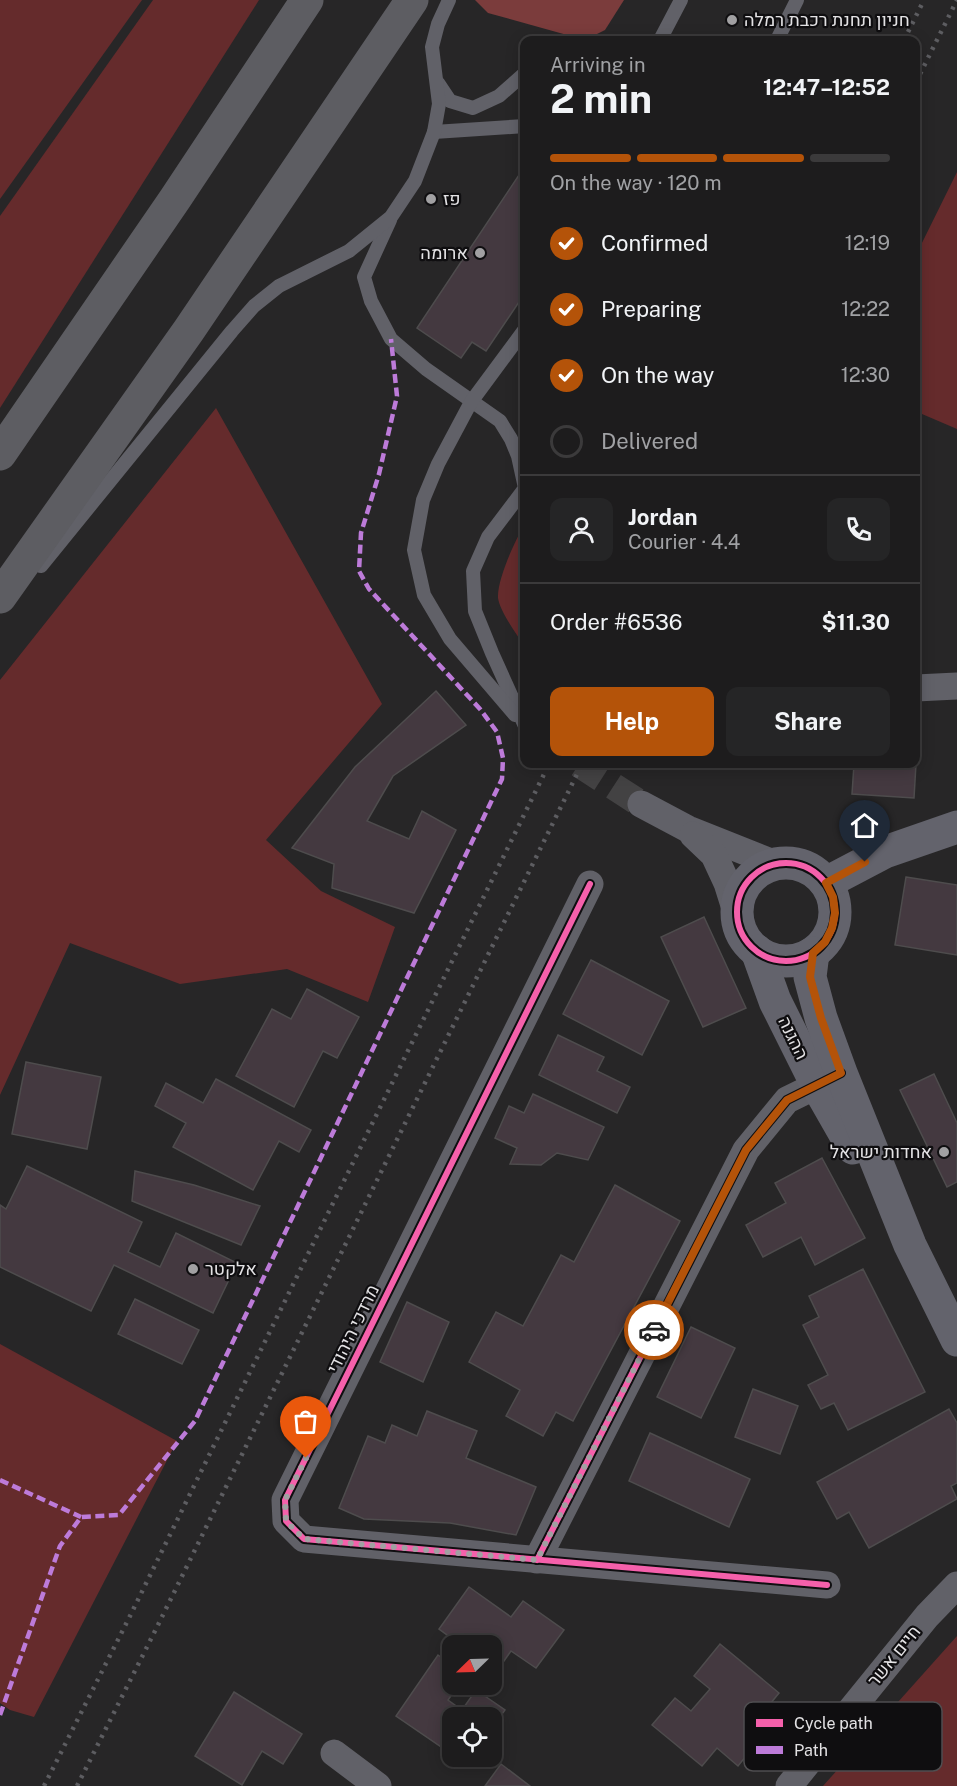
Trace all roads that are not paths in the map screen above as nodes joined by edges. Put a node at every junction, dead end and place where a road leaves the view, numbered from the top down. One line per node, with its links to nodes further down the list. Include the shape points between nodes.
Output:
1 (307, 0): 15 (highway)
2 (412, 0): 18 (highway)
3 (449, 0): 9 (lane, via 432,47)
4 (681, 0): 6 (lane)
5 (797, 0): 7 (lane)
6 (662, 36)
7 (779, 36)
8 (520, 77): 9 (lane, via 499,96 473,108 450,101)
9 (435, 78): 11 (lane, via 439,104)
10 (520, 126): 11 (lane)
11 (434, 132): 12 (lane, via 415,181)
12 (391, 217): 14 (lane, via 364,277 371,301 391,339); 18 (lane, via 349,251 279,286 254,306)
13 (520, 337): 14 (lane)
14 (471, 402): 16 (lane, via 500,421); 22 (lane, via 423,500 414,550 424,596 445,630)
15 (0, 454)
16 (520, 465)
17 (520, 495): 21 (lane, via 488,537 473,571 475,611)
18 (15, 593)
19 (957, 686): 20 (street)
20 (920, 688)
21 (520, 716)
22 (520, 721)
23 (641, 804): 25 (street)
24 (957, 826): 27 (street, via 885,852)
25 (688, 830): 26 (street); 29 (street, via 714,855)
26 (776, 864): 27 (street, via 804,866); 29 (street, via 749,880 741,893)
27 (826, 883): 31 (street, via 835,913 825,942)
28 (590, 884): 34 (street, מרדכי היהודי, via 285,1500 286,1521 304,1539)
29 (738, 918): 30 (street, via 746,939)
30 (757, 951): 31 (street, via 785,961); 32 (street, ההגנה, via 775,1001)
31 (813, 953): 32 (street, ההגנה, via 810,977 821,1018)
32 (829, 1079): 33 (street, ההגנה); 34 (street, via 787,1100 746,1150)
33 (957, 1340)
34 (537, 1560): 35 (street, מרדכי היהודי)
35 (827, 1585)
36 (957, 1585): 37 (street, חיים אשר)
37 (857, 1702)
38 (334, 1753): 40 (street)
39 (801, 1771): 41 (street, חיים אשר)
40 (378, 1786)
41 (789, 1786)

